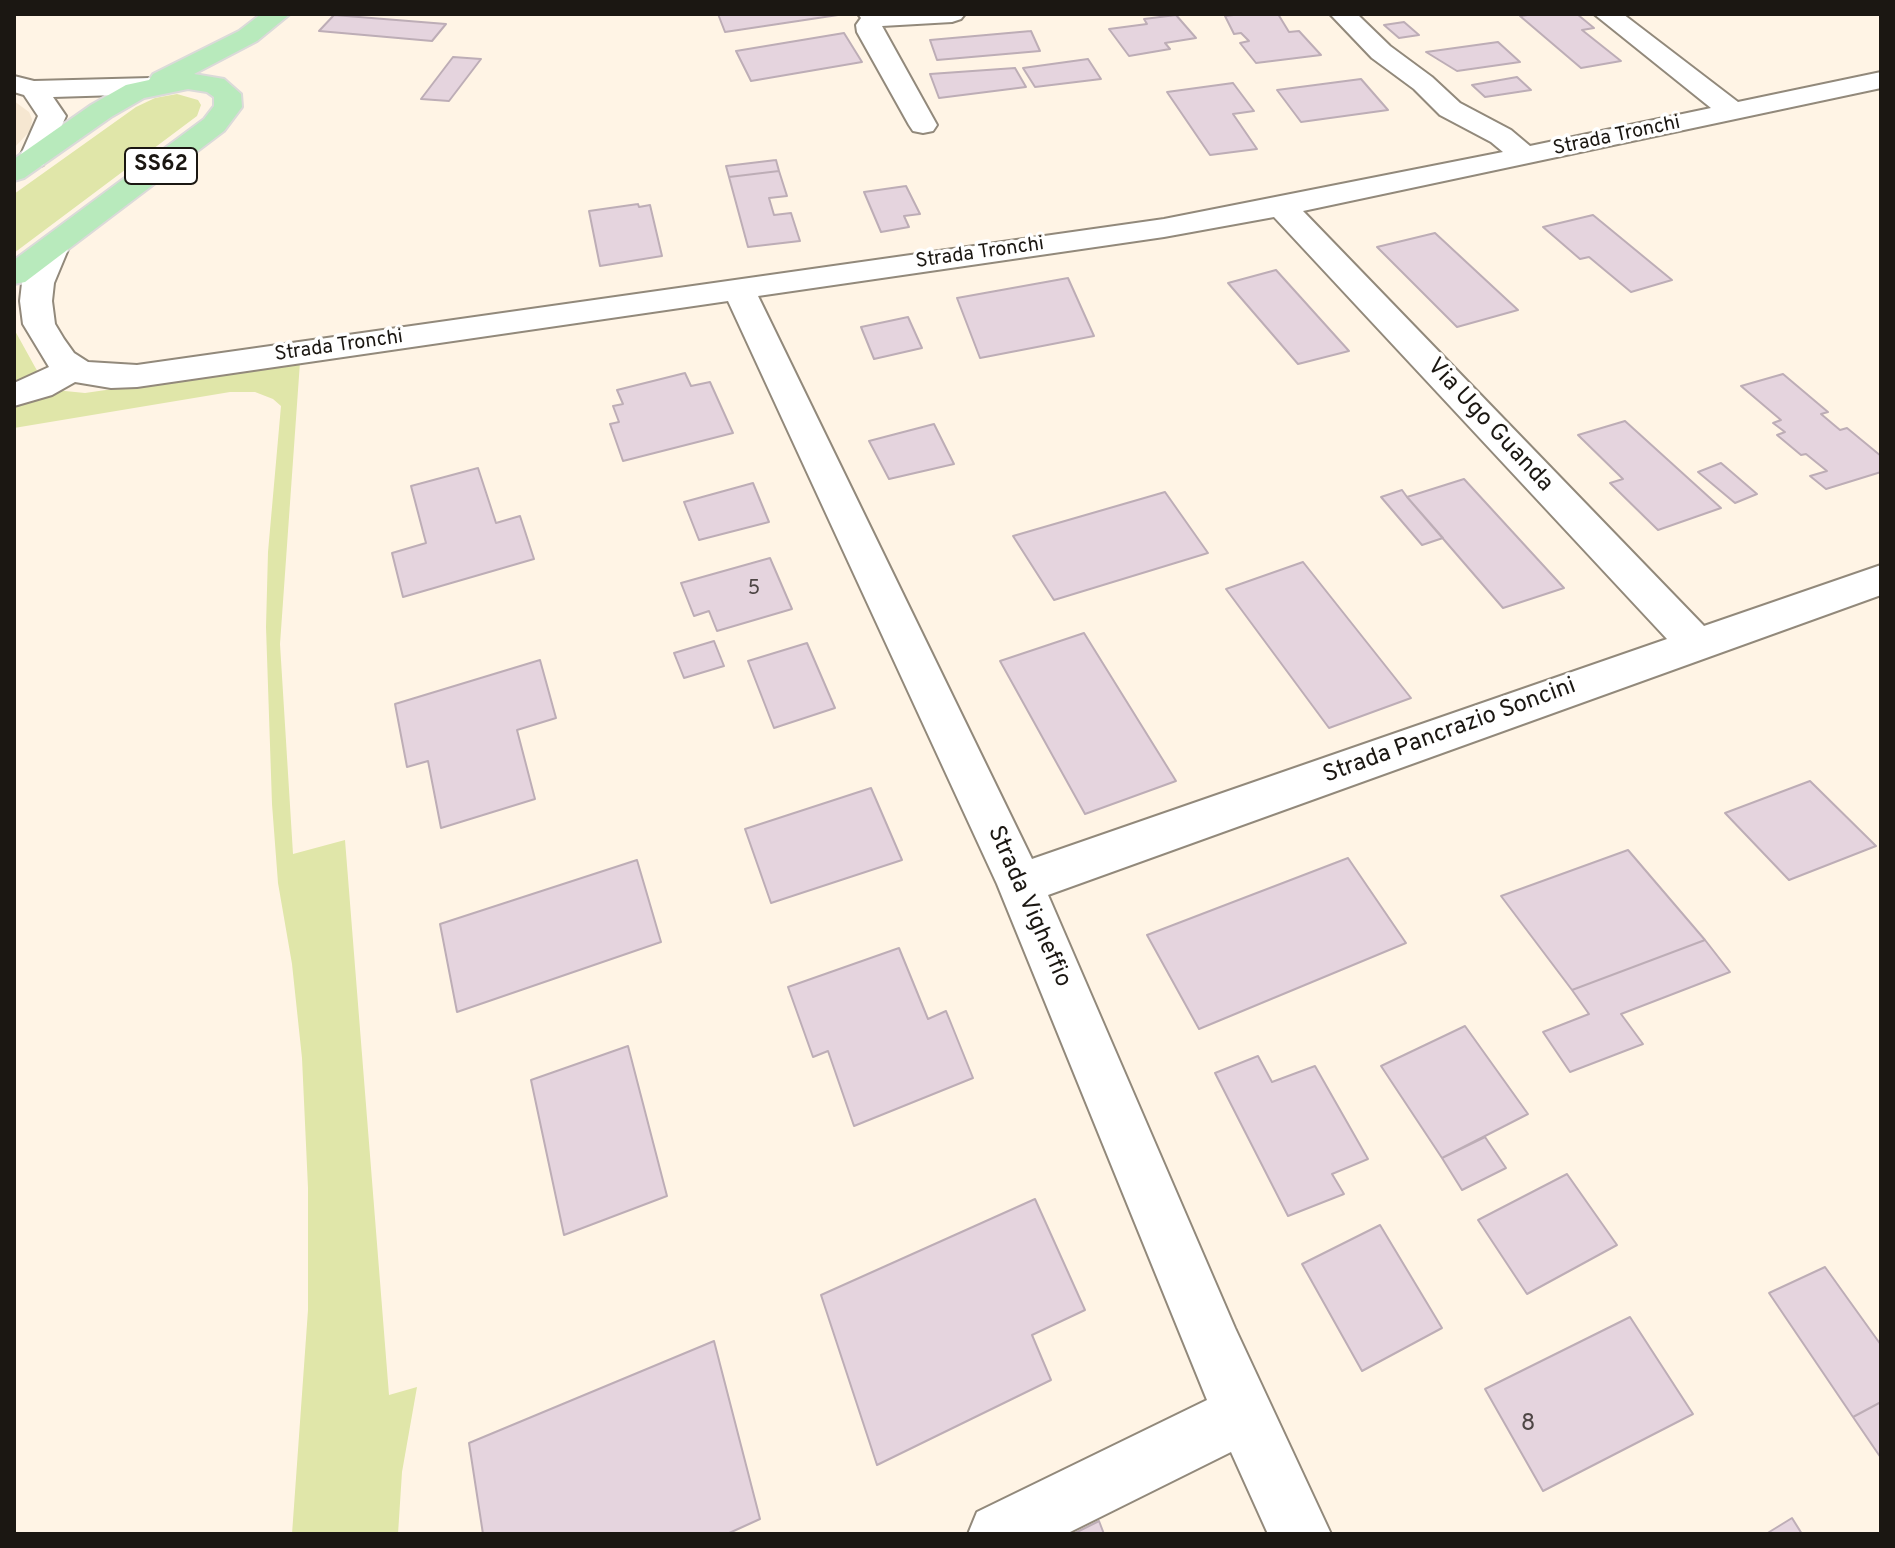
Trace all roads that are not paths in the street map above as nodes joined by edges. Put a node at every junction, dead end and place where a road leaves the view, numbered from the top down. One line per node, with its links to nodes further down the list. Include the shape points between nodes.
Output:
1 (277, 14): 6 (main road)
2 (952, 14): 5 (street, via 899,19)
3 (1343, 14): 13 (street, via 1450,109 1501,136)
4 (1607, 14): 11 (street)
5 (874, 15): 12 (street, via 870,32)
6 (248, 36): 8 (main road); 10 (main road, SS62)
7 (1881, 80): 11 (street, Strada Tronchi)
8 (151, 86): 9 (street); 10 (main road, via 207,83 227,94); 14 (main road, via 122,97)
9 (24, 87): 14 (street, via 52,116)
10 (228, 107): 16 (main road, SS62, via 214,125)
11 (1733, 112): 13 (street, Strada Tronchi)
12 (923, 125)
13 (1525, 156): 15 (street, Strada Tronchi)
14 (23, 166)
15 (1282, 207): 18 (street, Strada Tronchi); 23 (street, Via Ugo Guanda)
16 (54, 247): 17 (main road, SS62); 19 (street)
17 (14, 275)
18 (738, 288): 20 (street, Strada Tronchi, via 137,376 99,376); 24 (street, Strada Vigheffio)
19 (26, 319): 20 (street)
20 (72, 369): 21 (street)
21 (14, 395)
22 (1881, 580): 23 (street, Strada Pancrazio Soncini)
23 (1696, 644): 24 (street, Strada Pancrazio Soncini)
24 (1020, 884): 25 (street, Strada Vigheffio)
25 (1244, 1414): 26 (street); 27 (street, Strada Vigheffio)
26 (999, 1534)
27 (1300, 1534)

